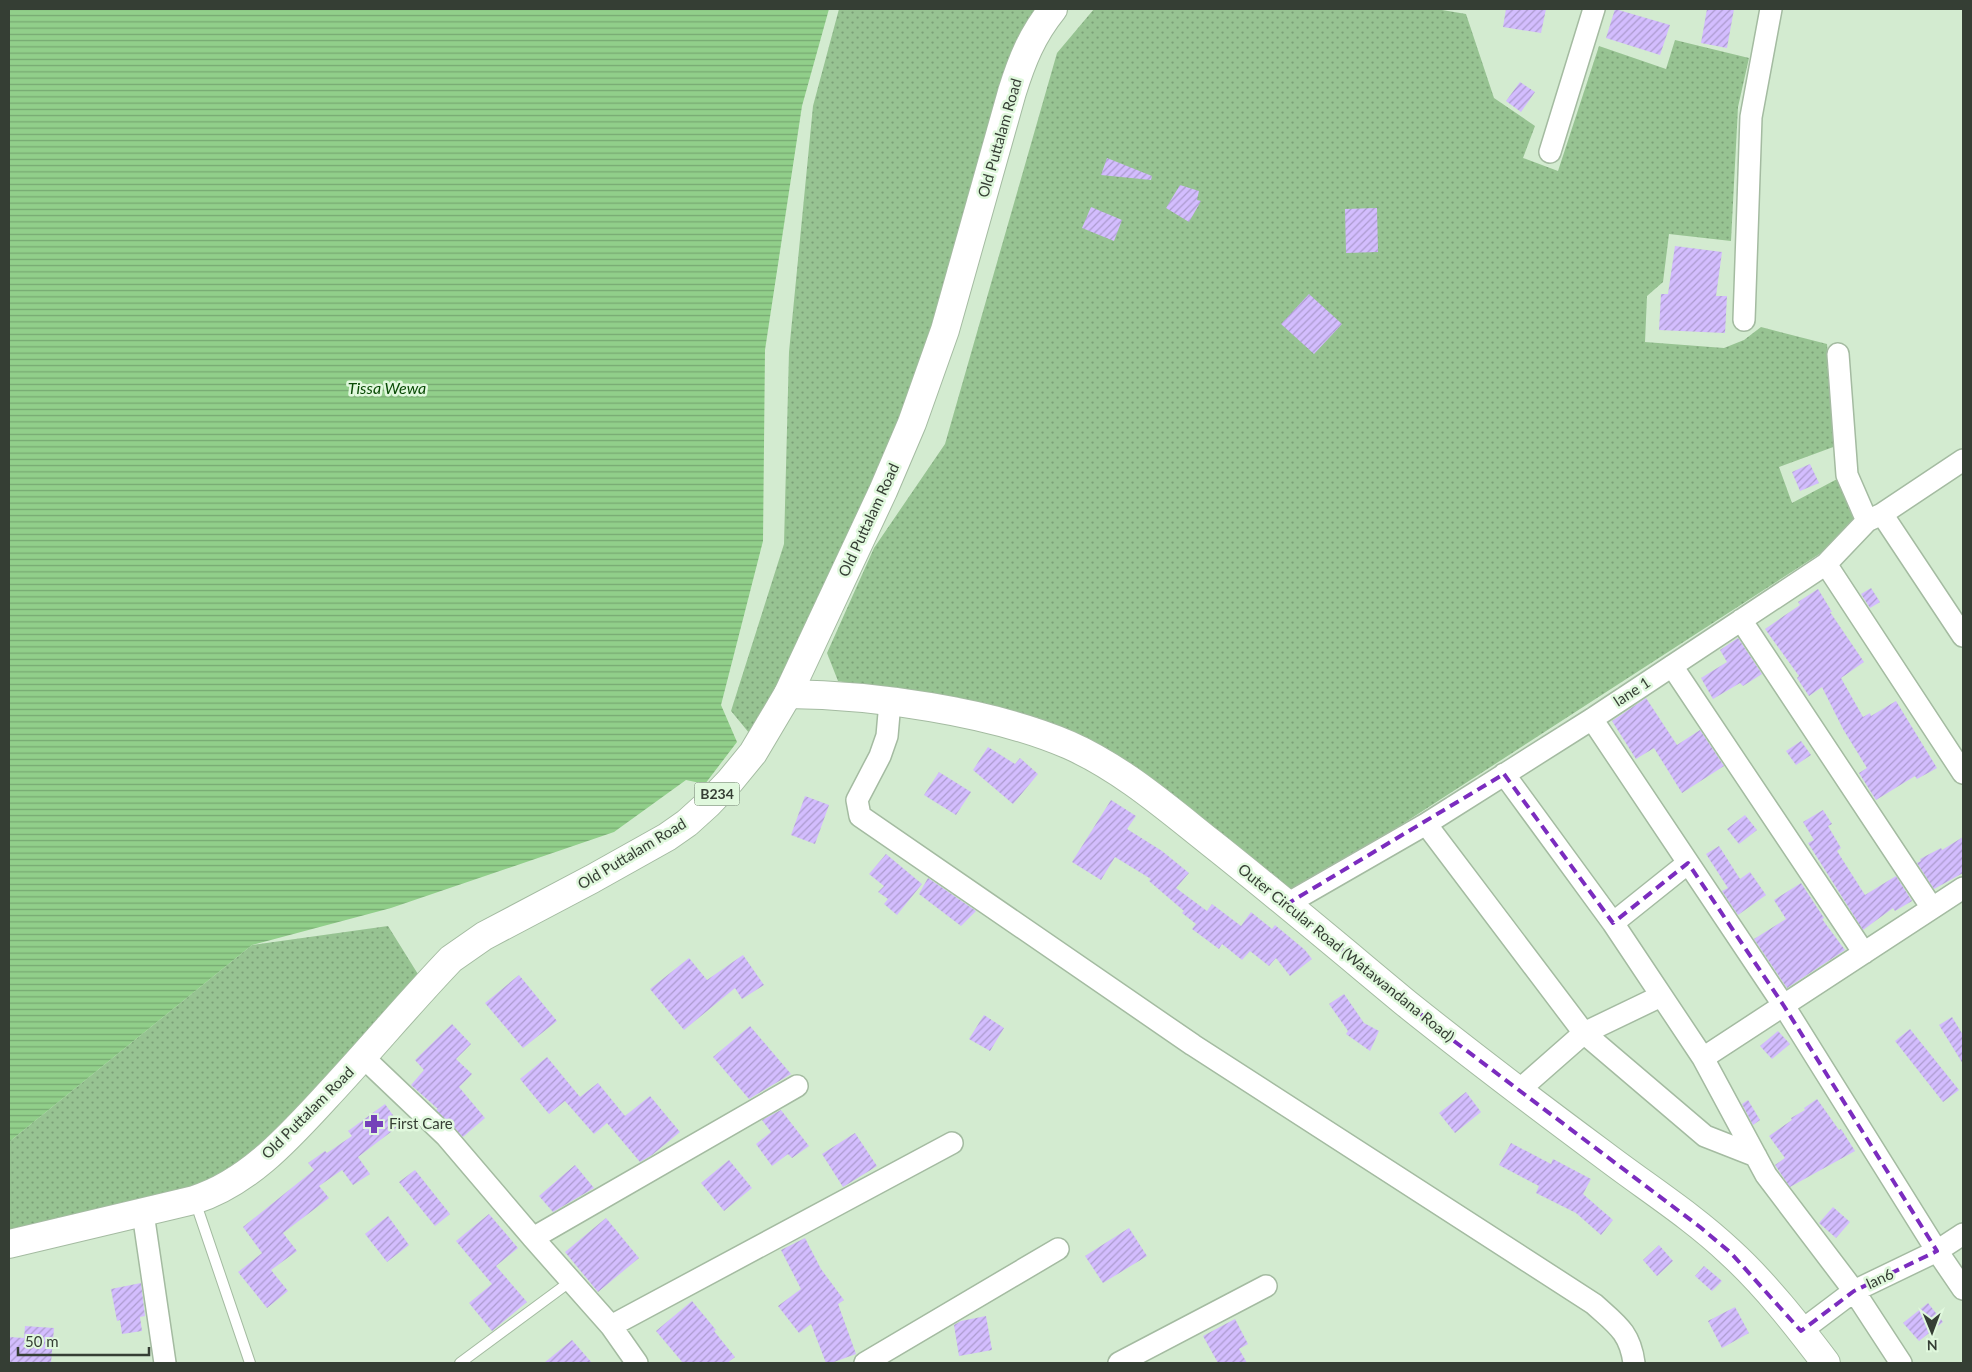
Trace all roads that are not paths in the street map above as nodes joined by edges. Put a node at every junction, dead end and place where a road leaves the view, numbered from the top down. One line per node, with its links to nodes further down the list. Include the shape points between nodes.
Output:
1 (1053, 9): 13 (main road, Old Puttalam Road / B234, via 1034,34 1014,84 945,330 912,423)
2 (1594, 9): 4 (street)
3 (1771, 9): 5 (street, via 1751,117)
4 (1550, 152)
5 (1744, 320)
6 (1838, 354): 8 (street, via 1848,475)
7 (1960, 470): 8 (street, lane 1)
8 (1875, 517): 9 (street, lane 1); 11 (street)
9 (1826, 564): 10 (street, lane 1); 16 (street)
10 (1741, 620): 12 (street, lane 1); 22 (street)
11 (1963, 636)
12 (1672, 666): 15 (street, lane 1); 24 (street)
13 (788, 694): 14 (main road, Outer Circular Road (Watawandana Road)); 28 (main road, Old Puttalam Road / B234, via 752,753 730,781 687,823 630,858 468,946 418,993)
14 (890, 702): 21 (main road, Outer Circular Road (Watawandana Road), via 1000,723 1040,734 1084,752 1147,793); 53 (street, via 887,736 857,800 860,816 1192,1045 1594,1304 1621,1329 1632,1347)
15 (1592, 719): 17 (street, lane 1); 19 (street)
16 (1963, 773)
17 (1504, 774): 18 (street, lane 1); 23 (street)
18 (1426, 824): 21 (street, lane 1); 27 (street)
19 (1688, 863): 23 (street); 26 (street)
20 (1963, 888): 22 (street)
21 (1287, 904): 31 (main road, Outer Circular Road (Watawandana Road), via 1438,1029)
22 (1932, 908): 24 (street)
23 (1613, 923): 25 (street)
24 (1864, 954): 26 (street)
25 (1661, 996): 27 (street); 29 (street)
26 (1784, 1006): 29 (street); 40 (street)
27 (1584, 1033): 31 (street); 33 (street, via 1705,1136)
28 (363, 1057): 34 (main road, Old Puttalam Road / B234, via 278,1147 238,1180); 37 (street, via 446,1136)
29 (1703, 1058): 33 (street)
30 (797, 1086): 37 (street)
31 (1518, 1090): 46 (main road, Outer Circular Road (Watawandana Road), via 1731,1253)
32 (952, 1143): 45 (street)
33 (1756, 1156): 44 (street, via 1766,1175)
34 (194, 1200): 35 (main road, Old Puttalam Road / B234); 48 (lane)
35 (143, 1213): 38 (main road, Old Puttalam Road / B234); 47 (street)
36 (1963, 1234): 40 (street, lan6)
37 (532, 1238): 41 (street)
38 (9, 1244)
39 (1058, 1249): 51 (street)
40 (1937, 1252): 43 (street); 44 (street, lan6)
41 (571, 1281): 45 (street); 49 (lane)
42 (1266, 1286): 52 (street)
43 (1963, 1289)
44 (1854, 1291): 46 (street, lan6); 55 (street)
45 (611, 1326): 50 (street)
46 (1801, 1331): 54 (main road, Outer Circular Road (Watawandana Road))
47 (165, 1363)
48 (250, 1363)
49 (460, 1363)
50 (637, 1363)
51 (865, 1363)
52 (1119, 1363)
53 (1634, 1363)
54 (1826, 1363)
55 (1901, 1363)

